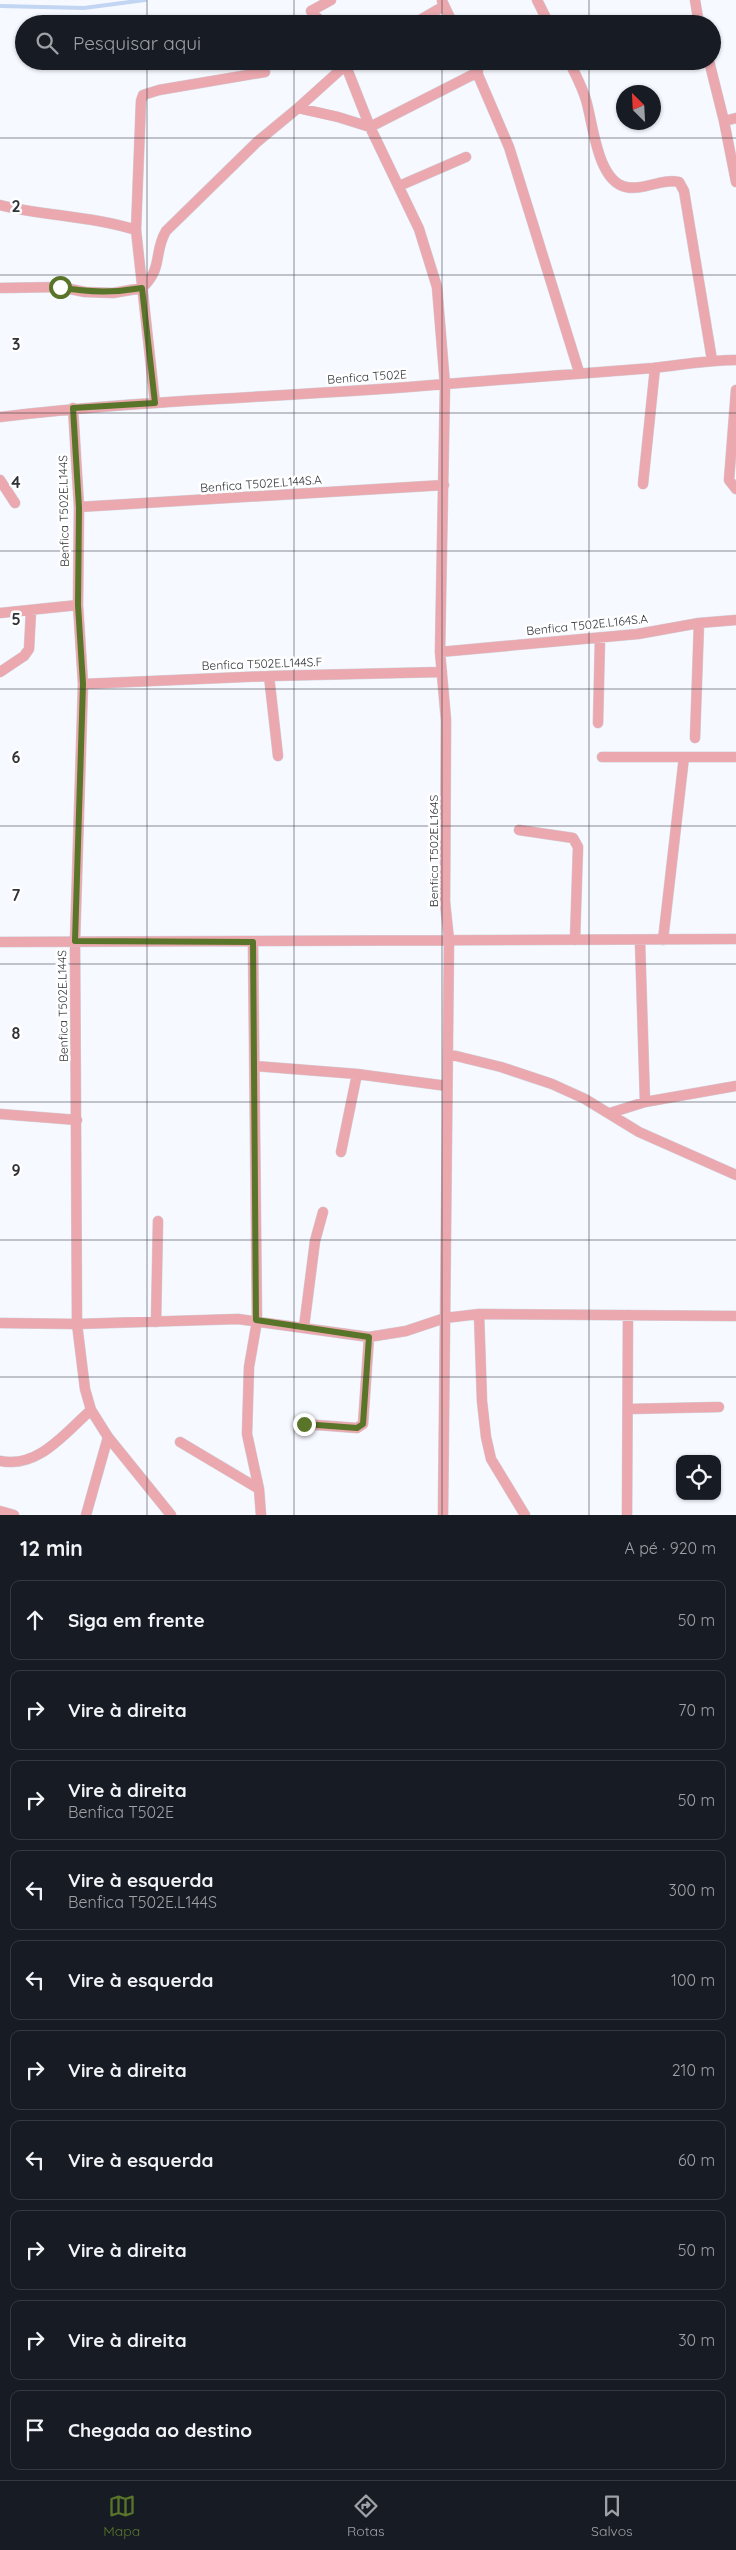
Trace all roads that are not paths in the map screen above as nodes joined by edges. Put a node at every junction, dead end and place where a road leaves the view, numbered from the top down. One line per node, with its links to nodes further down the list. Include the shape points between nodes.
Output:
1 (331, 0): 5 (street, via 311,10)
2 (537, 0): 8 (street)
3 (696, 0): 9 (street)
4 (442, 3): 6 (street); 7 (street)
5 (315, 15)
6 (425, 15)
7 (448, 15)
8 (544, 15)
9 (698, 15)
10 (338, 70): 16 (street)
11 (349, 70): 19 (street, Benfica T502E.L164S)
12 (574, 70): 27 (street, via 581,84 592,133 610,178 628,187 645,187 670,180 679,182 684,191)
13 (711, 70): 18 (street)
14 (265, 72): 24 (street, via 143,95)
15 (478, 72): 19 (street); 30 (street, via 509,147)
16 (298, 108): 19 (street); 26 (street, via 257,142 166,231 160,244 156,271)
17 (736, 118): 18 (street)
18 (724, 121): 21 (street)
19 (370, 127): 22 (street, Benfica T502E.L164S)
20 (466, 157): 22 (street)
21 (736, 182)
22 (399, 186): 31 (street, Benfica T502E.L164S, via 419,228 437,287)
23 (0, 205): 24 (street, via 108,222)
24 (136, 230): 26 (street)
25 (0, 288): 26 (street, via 60,287 113,293)
26 (142, 288): 33 (street)
27 (712, 360): 28 (street, Benfica T502E); 29 (street, Benfica T502E)
28 (736, 360)
29 (655, 368): 30 (street, Benfica T502E); 37 (street)
30 (579, 372): 31 (street, Benfica T502E)
31 (445, 384): 33 (street, Benfica T502E); 38 (street, Benfica T502E.L164S)
32 (736, 390): 39 (street, via 729,480)
33 (155, 403): 34 (street, Benfica T502E)
34 (73, 408): 35 (street, Benfica T502E); 41 (street, Benfica T502E.L144S)
35 (0, 417)
36 (0, 480): 40 (street)
37 (643, 484)
38 (444, 485): 41 (street, Benfica T502E.L144S.A); 48 (street, Benfica T502E.L164S)
39 (736, 488)
40 (15, 503)
41 (79, 508): 42 (street, Benfica T502E.L144S)
42 (78, 605): 43 (street); 52 (street, Benfica T502E.L144S)
43 (31, 611): 44 (street); 49 (street, via 29,649)
44 (0, 613)
45 (736, 620): 46 (street, Benfica T502E.L164S.A)
46 (699, 623): 47 (street, Benfica T502E.L164S.A); 54 (street)
47 (600, 638): 48 (street, Benfica T502E.L164S.A); 53 (street)
48 (440, 652): 50 (street, Benfica T502E.L164S)
49 (0, 672)
50 (442, 672): 51 (street, Benfica T502E.L144S.F); 61 (street, Benfica T502E.L164S, via 447,764 445,902)
51 (269, 676): 52 (street, Benfica T502E.L144S.F); 55 (street)
52 (83, 684): 65 (street, Benfica T502E.L144S)
53 (598, 723)
54 (695, 738)
55 (278, 756)
56 (602, 757): 57 (street)
57 (684, 757): 58 (street); 64 (street)
58 (736, 757)
59 (519, 830): 62 (street, via 573,838 578,847)
60 (736, 939): 64 (street)
61 (449, 940): 62 (street); 67 (street); 68 (street, Benfica T502E.L164S)
62 (575, 940): 63 (street)
63 (640, 940): 64 (street); 73 (street)
64 (663, 940)
65 (75, 941): 66 (street); 67 (street); 76 (street, Benfica T502E.L144S)
66 (0, 942)
67 (253, 942): 69 (street)
68 (448, 1054): 71 (street, Benfica T502E.L164S); 74 (street, via 528,1075)
69 (255, 1066): 70 (street); 85 (street)
70 (357, 1074): 71 (street); 77 (street)
71 (447, 1086): 84 (street, Benfica T502E.L164S)
72 (736, 1086): 73 (street)
73 (645, 1102): 74 (street)
74 (610, 1113): 78 (street, via 639,1132)
75 (0, 1114): 76 (street)
76 (77, 1120): 88 (street, Benfica T502E.L144S)
77 (341, 1152)
78 (736, 1175)
79 (323, 1212): 89 (street, via 315,1241)
80 (158, 1221): 86 (street)
81 (479, 1314): 82 (street); 84 (street); 107 (street, via 482,1401 491,1459)
82 (628, 1315): 83 (street); 92 (street)
83 (736, 1316)
84 (444, 1318): 90 (street); 106 (street, Benfica T502E.L164S)
85 (256, 1320): 86 (street); 89 (street); 98 (street, via 249,1366 247,1434)
86 (156, 1322): 88 (street)
87 (0, 1323): 88 (street)
88 (77, 1324): 93 (street, Benfica T502E.L144S)
89 (304, 1327): 90 (street)
90 (369, 1337): 94 (street, via 363,1424 357,1428)
91 (719, 1407): 92 (street)
92 (628, 1409): 108 (street)
93 (90, 1410): 95 (street, Benfica T502E.L144S); 97 (street, via 36,1457 21,1463)
94 (304, 1424)
95 (108, 1437): 99 (street, Benfica T502E.L144S); 102 (street)
96 (180, 1442): 98 (street)
97 (0, 1461)
98 (259, 1489): 105 (street)
99 (162, 1503): 103 (street); 104 (street, Benfica T502E.L144S)
100 (0, 1511): 101 (street)
101 (14, 1515)
102 (86, 1515)
103 (158, 1515)
104 (171, 1515)
105 (261, 1515)
106 (443, 1515)
107 (525, 1515)
108 (627, 1515)

